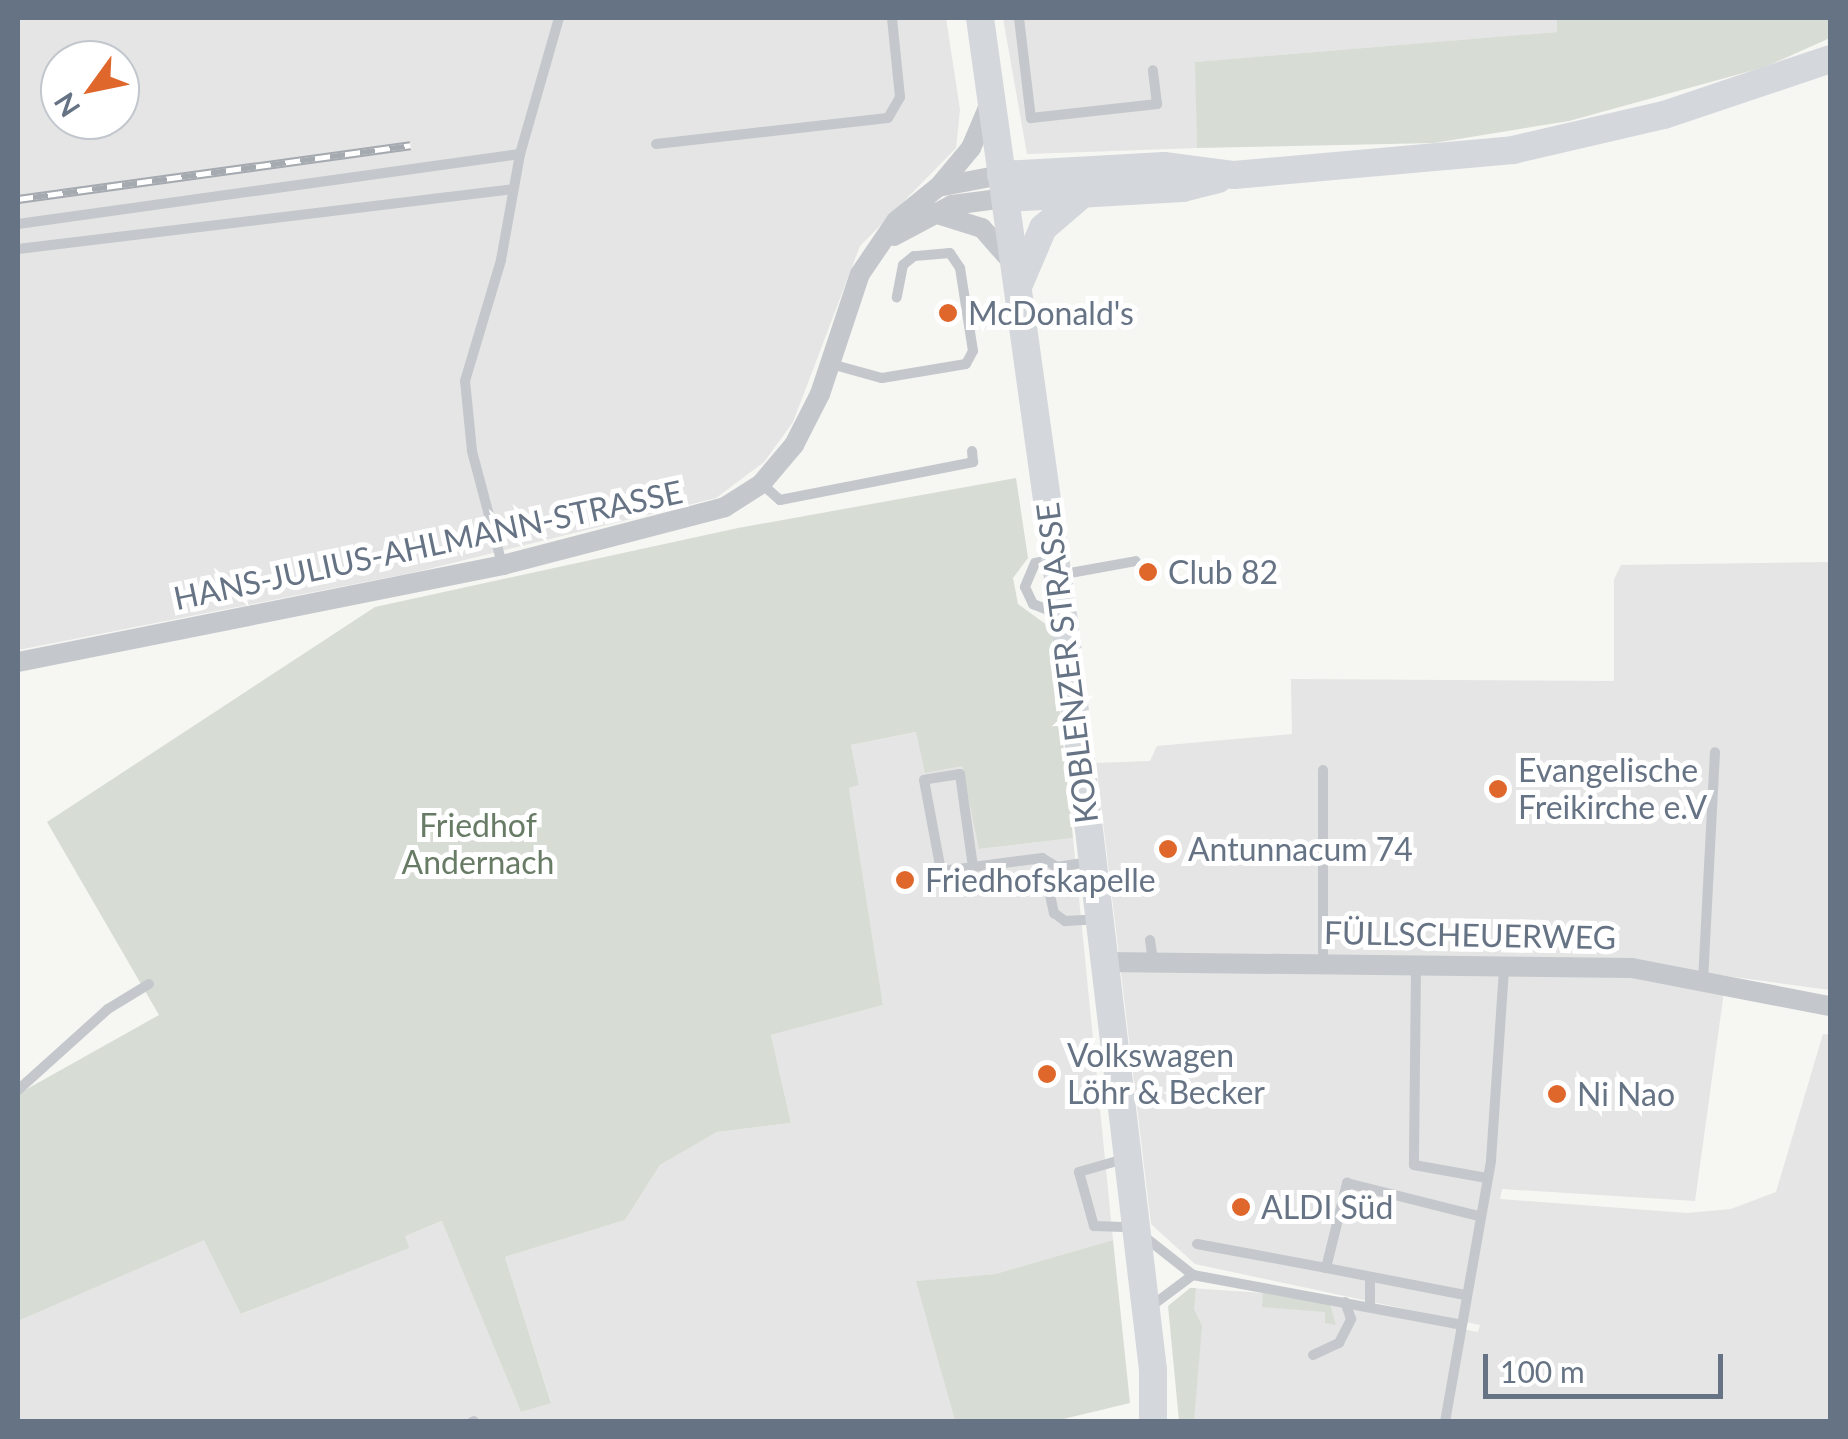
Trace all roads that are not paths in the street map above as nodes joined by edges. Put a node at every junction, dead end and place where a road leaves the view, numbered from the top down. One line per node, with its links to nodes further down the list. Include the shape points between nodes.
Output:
1 (559, 18): 9 (lane)
2 (892, 18): 8 (lane, via 900,97 888,118)
3 (980, 18): 7 (street, KOBLENZER STRASSE)
4 (1019, 18): 6 (lane, via 1031,118 1157,104)
5 (1830, 60): 10 (street, via 1664,115 1513,150)
6 (1153, 70)
7 (991, 101): 11 (street, KOBLENZER STRASSE); 12 (street, HANS-JULIUS-AHLMANN-STRASSE, via 971,148)
8 (656, 144)
9 (520, 154): 13 (lane); 16 (lane)
10 (1234, 174): 11 (street, via 1164,166); 14 (street, via 1183,188)
11 (1003, 186): 12 (street, HANS-JULIUS-AHLMANN-STRASSE); 14 (street); 15 (street); 19 (street, KOBLENZER STRASSE)
12 (938, 187): 17 (street, HANS-JULIUS-AHLMANN-STRASSE, via 905,210)
13 (512, 188): 18 (lane); 25 (lane, via 501,260 464,382 480,488)
14 (1079, 196): 19 (street, via 1043,228)
15 (932, 213): 17 (street); 19 (street, via 982,228)
16 (18, 224)
17 (876, 248): 21 (street, HANS-JULIUS-AHLMANN-STRASSE, via 855,286)
18 (18, 250)
19 (1016, 278): 26 (street, KOBLENZER STRASSE)
20 (898, 298): 21 (lane, via 902,265 914,256 950,253 960,268 973,351 966,364 882,378)
21 (831, 364): 23 (street, HANS-JULIUS-AHLMANN-STRASSE, via 794,446)
22 (972, 451): 23 (lane, via 972,462 780,500)
23 (761, 484): 25 (street, HANS-JULIUS-AHLMANN-STRASSE, via 691,520)
24 (1136, 561): 26 (lane)
25 (502, 565): 27 (street, HANS-JULIUS-AHLMANN-STRASSE)
26 (1057, 567): 30 (street, KOBLENZER STRASSE)
27 (18, 662)
28 (1716, 752): 38 (lane)
29 (1323, 770): 35 (lane)
30 (1092, 862): 32 (lane); 33 (street, KOBLENZER STRASSE)
31 (973, 867): 31 (lane, via 941,871 924,780 960,774); 32 (lane, via 1042,858)
32 (1057, 867): 33 (lane, via 1049,890 1054,913 1065,921)
33 (1099, 919): 34 (street, KOBLENZER STRASSE)
34 (1105, 962): 35 (street, FÜLLSCHEUERWEG, via 1151,951); 42 (street, KOBLENZER STRASSE)
35 (1323, 962): 36 (street, FÜLLSCHEUERWEG)
36 (1416, 966): 37 (street, FÜLLSCHEUERWEG); 43 (lane, via 1414,1165)
37 (1504, 966): 38 (street, FÜLLSCHEUERWEG, via 1632,968); 43 (lane)
38 (1703, 983): 40 (street, FÜLLSCHEUERWEG)
39 (148, 984): 41 (lane, via 118,1002)
40 (1830, 1006)
41 (18, 1090)
42 (1124, 1159): 45 (street, KOBLENZER STRASSE); 45 (lane, via 1080,1172 1094,1226)
43 (1487, 1178): 44 (lane)
44 (1478, 1216): 47 (lane, via 1347,1183); 50 (lane)
45 (1132, 1227): 48 (lane); 53 (street, KOBLENZER STRASSE)
46 (1197, 1244): 47 (lane)
47 (1326, 1268): 49 (lane)
48 (1193, 1275): 51 (lane); 53 (lane)
49 (1370, 1277): 50 (lane); 52 (lane)
50 (1464, 1295): 54 (lane)
51 (1345, 1302): 52 (lane); 55 (lane, via 1351,1319 1339,1342)
52 (1370, 1306): 54 (lane)
53 (1144, 1312): 56 (street, KOBLENZER STRASSE)
54 (1458, 1324): 59 (lane)
55 (1314, 1356)
56 (1153, 1370): 57 (street, KOBLENZER STRASSE); 58 (street, KOBLENZER STRASSE)
57 (1153, 1422)
58 (1169, 1422)
59 (1445, 1422)

